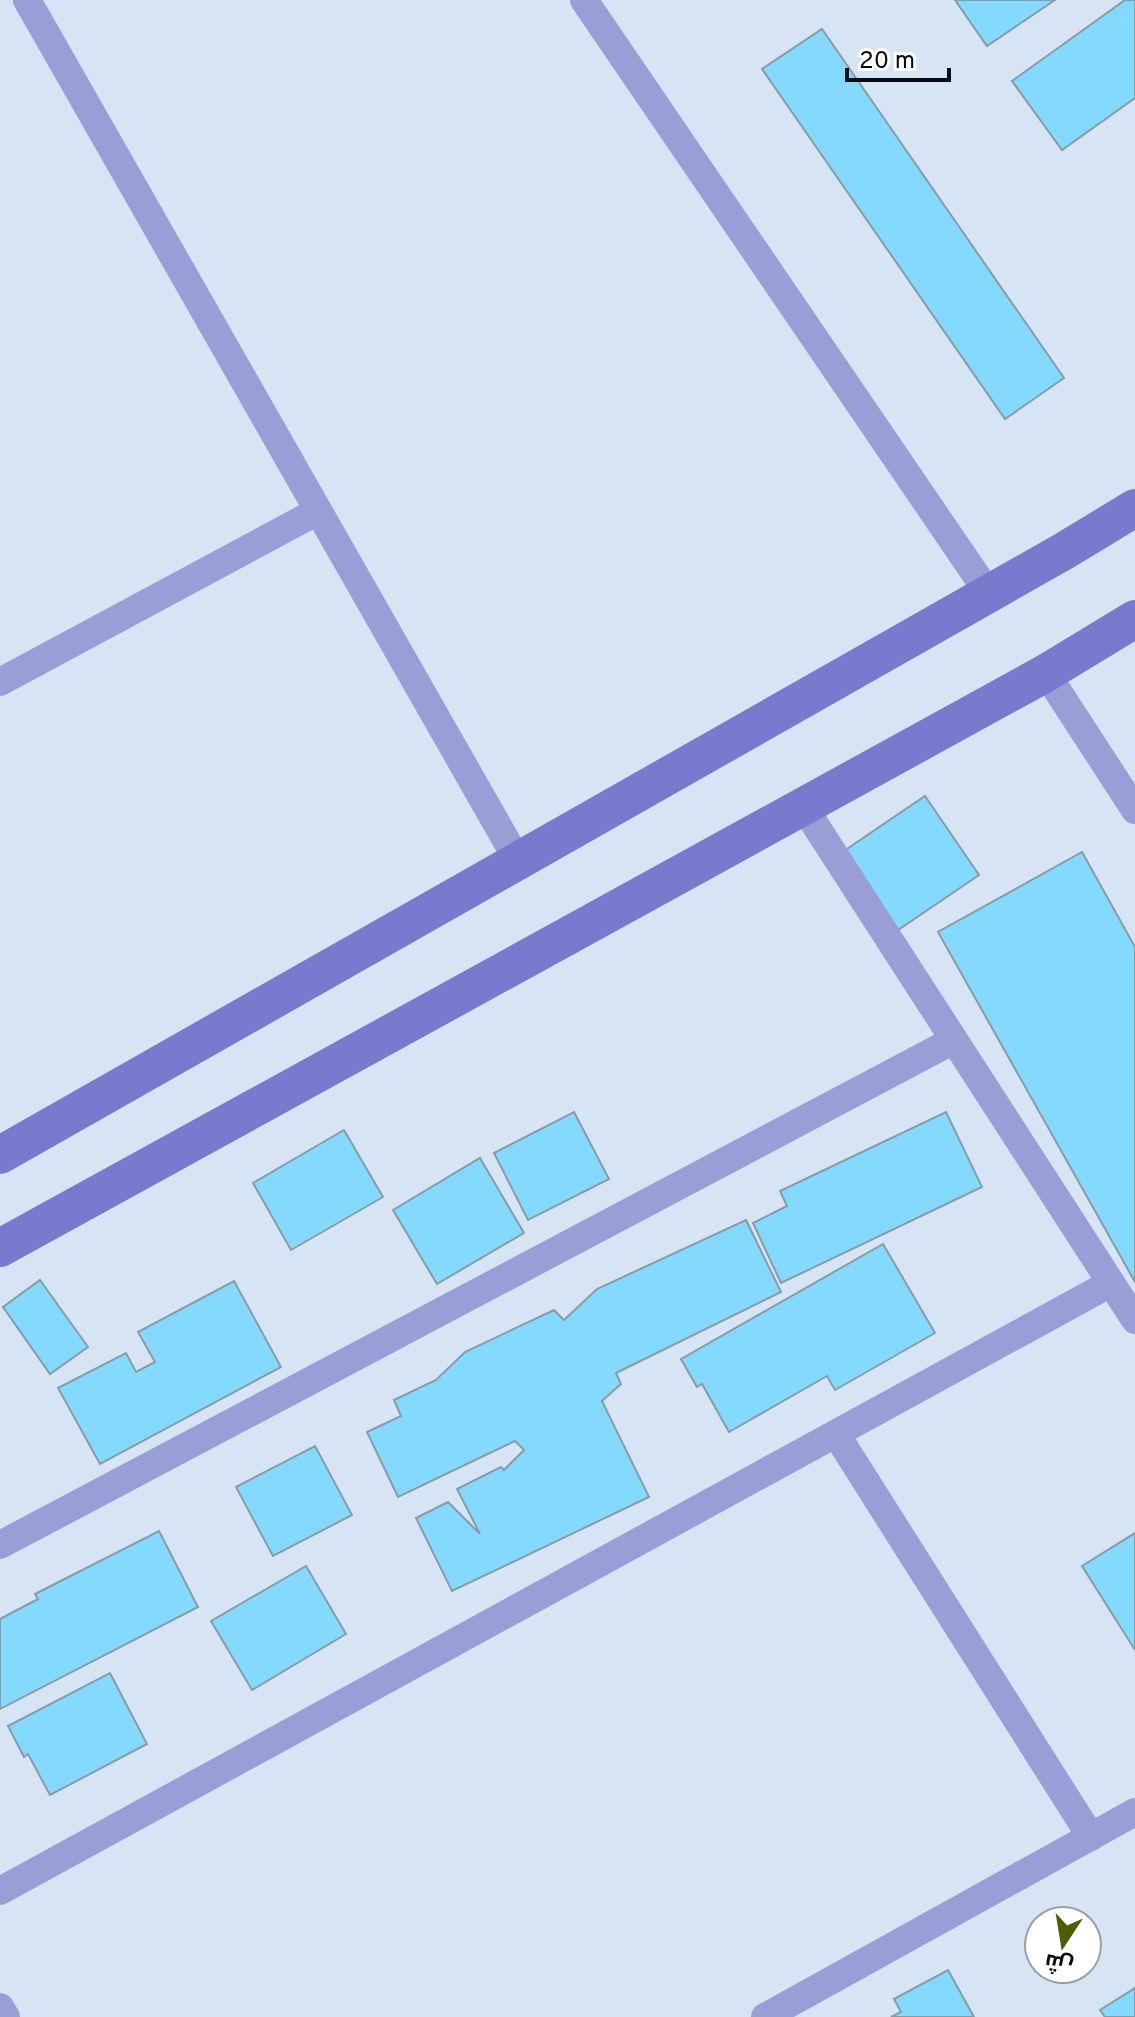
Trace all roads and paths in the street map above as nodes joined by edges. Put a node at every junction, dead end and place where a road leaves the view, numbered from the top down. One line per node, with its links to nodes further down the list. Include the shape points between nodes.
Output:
1 (27, 0): 4 (street)
2 (584, 0): 5 (street)
3 (1135, 508): 5 (street)
4 (318, 511): 8 (street); 11 (street)
5 (989, 594): 11 (street)
6 (1131, 631): 7 (street)
7 (1046, 673): 9 (street); 10 (street)
8 (0, 682)
9 (803, 806): 12 (street); 14 (street)
10 (1135, 810)
11 (518, 861): 13 (street)
12 (954, 1040): 15 (street); 18 (street)
13 (0, 1155)
14 (0, 1248)
15 (1111, 1283): 16 (street); 17 (street)
16 (1135, 1320)
17 (836, 1434): 20 (street); 21 (street)
18 (0, 1545)
19 (1135, 1812): 20 (street)
20 (1091, 1837): 23 (street)
21 (0, 1891)
22 (0, 2007): 24 (street)
23 (781, 2013)
24 (6, 2017)

